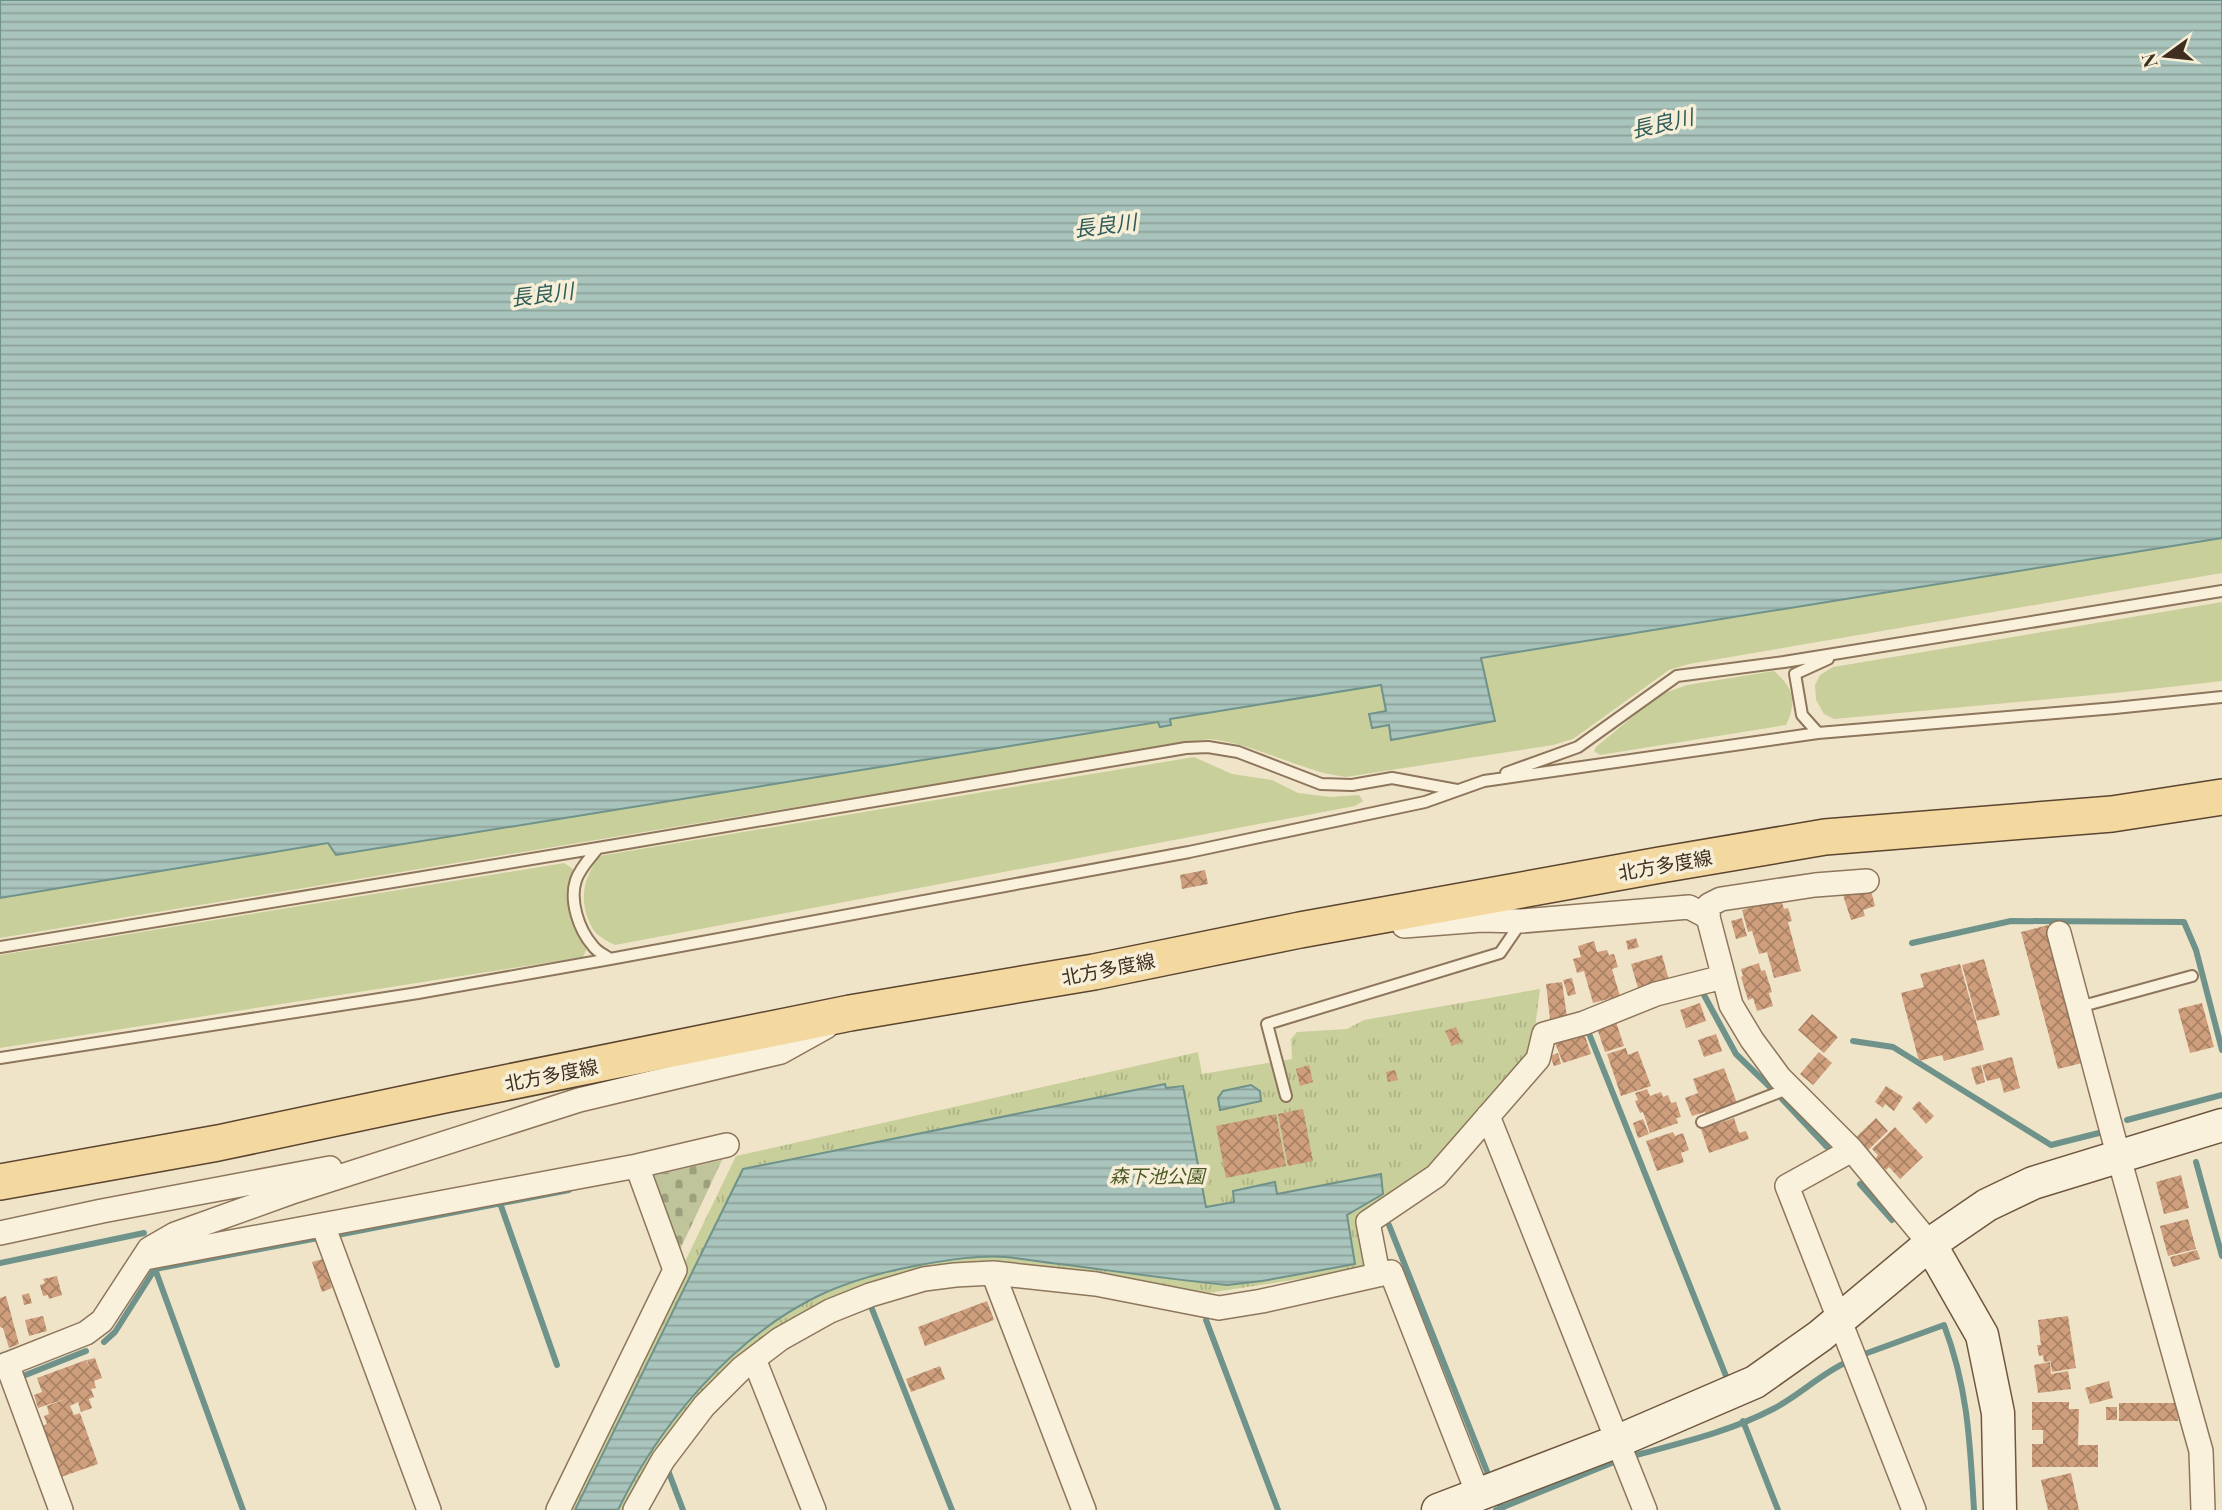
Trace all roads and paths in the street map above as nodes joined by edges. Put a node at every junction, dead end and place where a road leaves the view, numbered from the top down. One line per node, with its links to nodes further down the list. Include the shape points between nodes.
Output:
1 (2222, 591): 2 (lane)
2 (1844, 653): 4 (lane, via 1795,674 1802,715); 5 (lane, via 1677,676 1578,747)
3 (2222, 697): 4 (lane)
4 (1818, 733): 5 (lane)
5 (1484, 781): 6 (lane)
6 (1458, 790): 8 (lane, via 1392,778 1352,785 1321,784 1238,752 1186,748); 15 (lane, via 1425,802 1202,849)
7 (2222, 797): 12 (main road, 北方多度線, via 2112,814 1825,837)
8 (598, 848): 14 (lane); 15 (lane, via 575,882 575,909 593,947)
9 (1867, 881): 10 (street, via 1721,899 1710,905)
10 (1708, 917): 11 (street, via 1689,908); 17 (street)
11 (1522, 921): 12 (street); 22 (lane, via 1500,953 1267,1024)
12 (1300, 930): 19 (main road, 北方多度線, via 1094,972)
13 (2059, 933): 18 (street)
14 (0, 947)
15 (610, 959): 20 (lane)
16 (2192, 976): 18 (lane)
17 (1723, 977): 21 (street, via 1731,1005 1752,1040); 23 (street, via 1656,994 1544,1034 1538,1059)
18 (2079, 1007): 29 (street)
19 (850, 1013): 28 (street, via 781,1052 592,1097); 31 (main road, 北方多度線, via 218,1143)
20 (0, 1058)
21 (1790, 1088): 24 (lane); 27 (street)
22 (1286, 1096)
23 (1488, 1116): 37 (street, via 1436,1176 1368,1222); 41 (street)
24 (1702, 1122)
25 (2222, 1125): 29 (street)
26 (727, 1145): 30 (street)
27 (1852, 1150): 34 (street); 38 (street, via 1787,1186)
28 (399, 1157): 33 (street); 35 (street, via 175,1234 149,1249)
29 (2119, 1158): 34 (street, via 2033,1183 1987,1205); 53 (street, via 2202,1451)
30 (637, 1166): 32 (street); 45 (street, via 675,1270)
31 (0, 1182)
32 (323, 1225): 35 (street); 44 (street)
33 (0, 1233)
34 (1930, 1244): 38 (street); 52 (street, via 1982,1335 1998,1413)
35 (142, 1259): 40 (street, via 102,1321 86,1333)
36 (993, 1273): 37 (street, via 1096,1284 1219,1308); 39 (street, via 924,1279 870,1295 780,1339); 48 (street)
37 (1378, 1274): 42 (street, via 1391,1272)
38 (1839, 1320): 41 (street, via 1755,1382); 51 (street)
39 (754, 1359): 46 (street, via 704,1406 663,1460); 47 (street)
40 (4, 1365): 43 (street)
41 (1618, 1441): 42 (street); 50 (street)
42 (1486, 1490): 49 (street)
43 (61, 1510)
44 (429, 1510)
45 (558, 1510)
46 (635, 1510)
47 (814, 1510)
48 (1084, 1510)
49 (1438, 1510)
50 (1645, 1510)
51 (1914, 1510)
52 (2000, 1510)
53 (2203, 1510)

